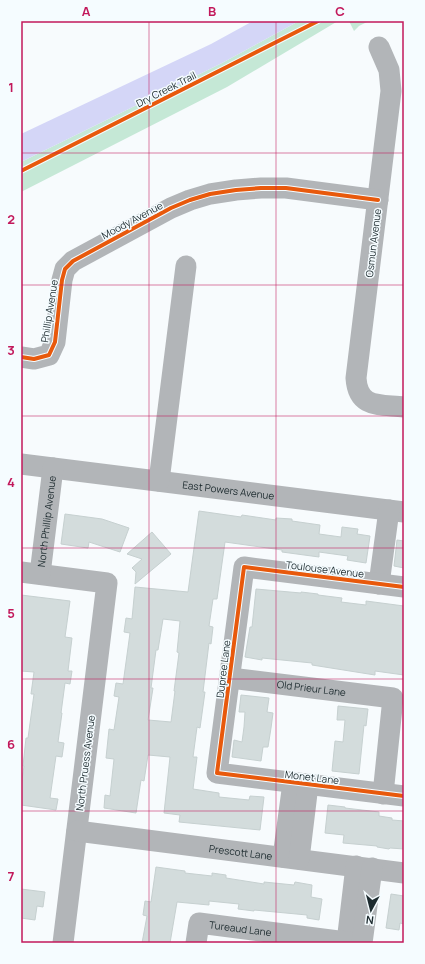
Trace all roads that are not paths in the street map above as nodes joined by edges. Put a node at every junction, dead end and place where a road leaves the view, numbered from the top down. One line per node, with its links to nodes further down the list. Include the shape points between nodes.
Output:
1 (379, 47): 2 (street, Osmun Avenue, via 389,70 391,91)
2 (378, 200): 4 (street, Moody Avenue, via 286,188 210,194 171,208 73,261); 6 (street, Osmun Avenue, via 356,378 364,399 371,403)
3 (186, 266): 9 (street)
4 (65, 269): 5 (street, Phillip Avenue, via 55,342 49,355 34,359)
5 (21, 357)
6 (404, 408)
7 (21, 464): 8 (street, East Powers Avenue)
8 (53, 468): 9 (street, East Powers Avenue); 12 (street, North Phillip Avenue)
9 (159, 481): 10 (street, East Powers Avenue)
10 (393, 517): 13 (street)
11 (244, 567): 13 (street, Toulouse Avenue); 15 (street, Dupree Lane)
12 (30, 573): 20 (street, North Pruess Avenue, via 107,583)
13 (379, 584): 14 (street, Toulouse Avenue)
14 (404, 587)
15 (230, 678): 16 (street, Dupree Lane); 18 (street, Old Prieur Lane, via 393,698)
16 (217, 774): 17 (street, Monet Lane)
17 (301, 784): 18 (street, Monet Lane); 21 (street)
18 (383, 794): 19 (street, Monet Lane)
19 (404, 796)
20 (77, 830): 21 (street, Prescott Lane); 25 (street, North Pruess Avenue)
21 (291, 858): 22 (street, Prescott Lane)
22 (364, 867): 23 (street, Prescott Lane); 26 (street)
23 (404, 873)
24 (197, 933): 26 (street, Tureaud Lane)
25 (63, 943)
26 (354, 943)

